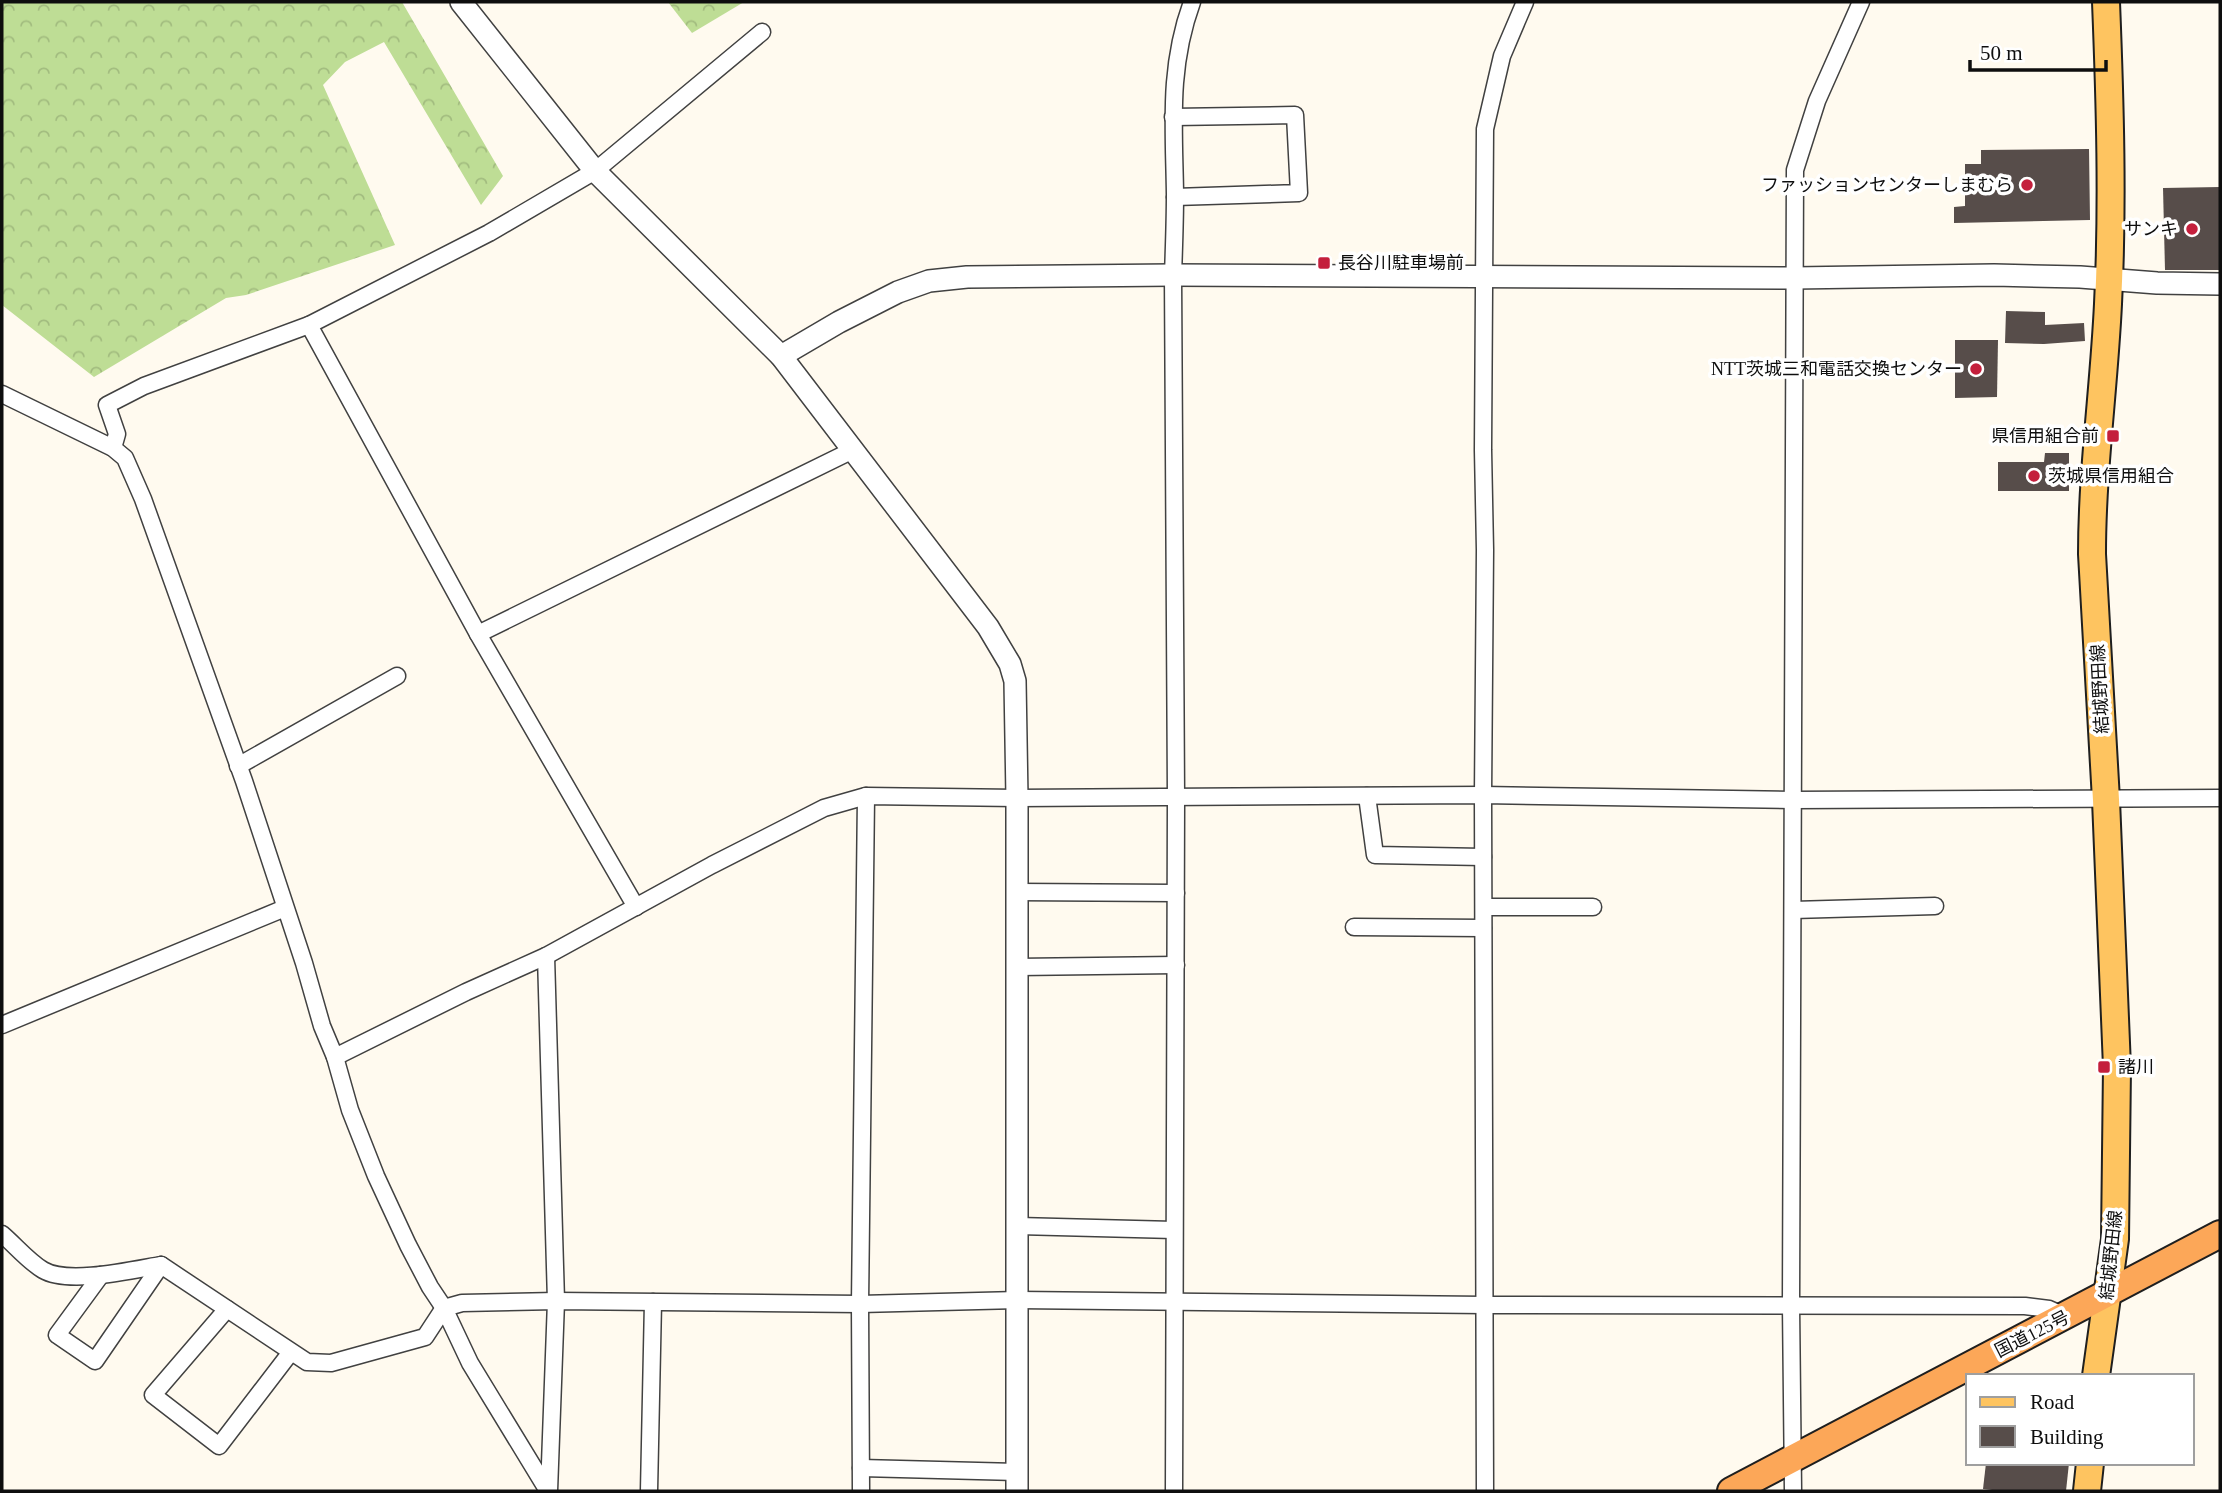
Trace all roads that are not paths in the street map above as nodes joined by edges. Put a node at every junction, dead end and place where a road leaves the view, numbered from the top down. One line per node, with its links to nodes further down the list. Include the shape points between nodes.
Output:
1 (461, 2): 8 (street)
2 (1192, 2): 7 (street, via 1176,61)
3 (1525, 2): 11 (street, via 1502,56 1485,129)
4 (1861, 2): 12 (street, via 1817,101 1795,170)
5 (2106, 2): 13 (main road, 結城野田線)
6 (762, 32): 8 (street)
7 (1173, 117): 9 (street); 9 (street, via 1295,115 1299,193)
8 (595, 171): 15 (street, via 489,233); 16 (street)
9 (1175, 197): 10 (street)
10 (1173, 275): 11 (street); 16 (street, via 929,281 867,307); 27 (street)
11 (1483, 276): 12 (street); 23 (street)
12 (1794, 278): 13 (street, via 1994,275); 29 (street)
13 (2109, 281): 14 (street); 30 (main road, 結城野田線, via 2092,514)
14 (2220, 284)
15 (309, 325): 18 (street, via 144,386 107,405 117,434); 20 (street)
16 (781, 356): 19 (street)
17 (2, 394): 18 (street)
18 (113, 447): 22 (street, via 125,458 143,499)
19 (853, 450): 20 (street); 26 (street, via 988,627 1010,664 1015,681)
20 (478, 635): 35 (street)
21 (397, 676): 22 (street)
22 (238, 766): 38 (street)
23 (1483, 795): 25 (street); 29 (street); 31 (street)
24 (866, 796): 26 (street); 35 (street, via 824,808); 58 (street)
25 (1367, 796): 27 (street); 31 (street, via 1375,855)
26 (1017, 798): 27 (street); 32 (street)
27 (1176, 798): 33 (street)
28 (2220, 798): 30 (street)
29 (1794, 800): 30 (street); 39 (street)
30 (2106, 800): 53 (main road, 結城野田線, via 2117,1067 2116,1224)
31 (1483, 857): 36 (street)
32 (1016, 892): 33 (street); 44 (street)
33 (1176, 893): 43 (street)
34 (1935, 906): 39 (street)
35 (636, 907): 42 (street)
36 (1483, 907): 37 (street); 41 (street)
37 (1593, 907)
38 (285, 908): 45 (street); 46 (street)
39 (1793, 910): 60 (street)
40 (1354, 927): 41 (street)
41 (1483, 928): 59 (street)
42 (546, 956): 46 (street); 55 (street)
43 (1175, 965): 44 (street); 48 (street)
44 (1017, 967): 47 (street)
45 (2, 1025)
46 (335, 1057): 61 (street, via 349,1110 376,1176)
47 (1018, 1226): 48 (street); 54 (street)
48 (1174, 1230): 57 (street)
49 (2, 1234): 52 (street, via 42,1270 56,1275)
50 (2220, 1234): 53 (highway, 国道125号)
51 (161, 1265): 52 (street); 52 (street, via 95,1361 58,1335); 62 (street)
52 (101, 1275)
53 (2107, 1295): 63 (highway, 国道125号); 65 (main road, 結城野田線)
54 (1018, 1300): 57 (street); 58 (street); 69 (street)
55 (555, 1301): 56 (street); 61 (street, via 462,1303); 70 (street)
56 (653, 1302): 58 (street); 71 (street)
57 (1174, 1303): 59 (street); 73 (street)
58 (860, 1304): 68 (street)
59 (1485, 1305): 60 (street); 74 (street)
60 (1791, 1305): 63 (street, via 2025,1306); 66 (street)
61 (444, 1308): 64 (street, via 425,1337 377,1351 331,1363 307,1362); 70 (street, via 470,1363)
62 (227, 1309): 64 (street); 64 (street, via 153,1395 219,1446)
63 (2065, 1316): 66 (highway, 国道125号)
64 (290, 1352)
65 (2096, 1374)
66 (1794, 1458): 75 (highway, 国道125号); 76 (street)
67 (2090, 1465): 77 (main road)
68 (861, 1468): 69 (street); 72 (street)
69 (1017, 1481)
70 (548, 1491)
71 (649, 1491)
72 (862, 1491)
73 (1174, 1491)
74 (1485, 1491)
75 (1731, 1491)
76 (1793, 1491)
77 (2087, 1491)

